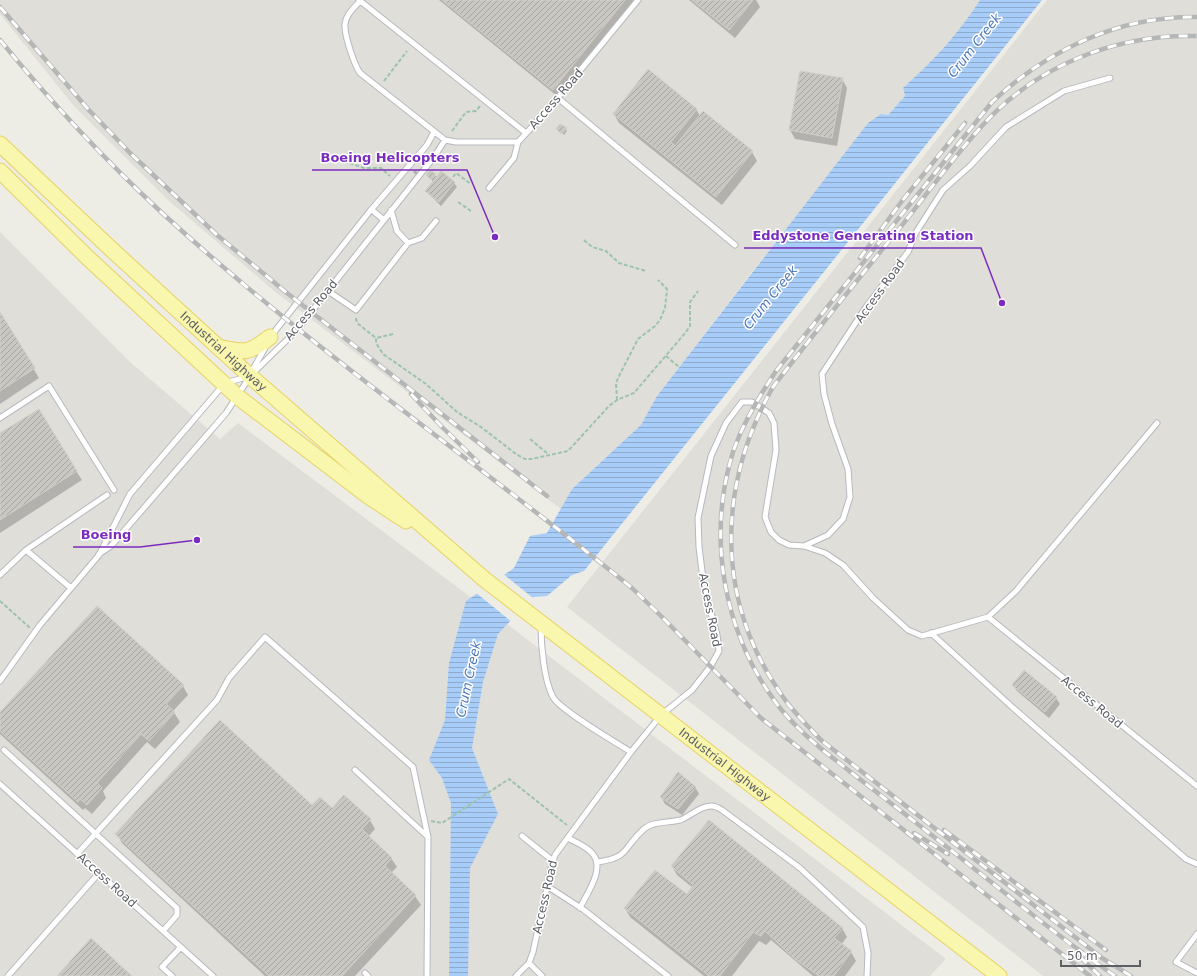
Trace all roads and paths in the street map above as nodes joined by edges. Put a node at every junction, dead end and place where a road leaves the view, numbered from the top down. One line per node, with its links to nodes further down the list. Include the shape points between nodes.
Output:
1 (360, 0): 9 (lane, via 348,15 345,24 356,68); 10 (lane)
2 (638, 0): 6 (lane, Access Road)
3 (407, 51): 5 (path)
4 (1110, 78): 50 (lane, Access Road, via 1064,91 1006,127 970,166 943,190 915,234 908,252 866,308 822,374 832,424 848,469 850,497 843,519 837,527 828,535)
5 (384, 81)
6 (558, 98): 10 (lane, Access Road); 28 (lane)
7 (480, 106): 8 (path, via 476,111 466,112)
8 (452, 131)
9 (434, 132): 11 (lane); 21 (lane, Access Road, via 427,145)
10 (526, 133): 12 (lane, Access Road)
11 (445, 140): 12 (lane); 22 (lane, Access Road)
12 (518, 142): 19 (lane, via 514,158)
13 (0, 144): 37 (main road, Industrial Highway)
14 (344, 161): 16 (path, via 364,168 381,168)
15 (2, 177): 41 (main road, Industrial Highway)
16 (390, 177)
17 (453, 177): 18 (path, via 456,173)
18 (471, 184)
19 (489, 188)
20 (458, 202): 23 (path)
21 (372, 210): 24 (lane); 35 (lane, Access Road)
22 (391, 210): 24 (lane, Access Road); 27 (lane, via 398,231)
23 (472, 211)
24 (384, 220): 31 (lane, Access Road)
25 (436, 221): 27 (lane, via 422,238)
26 (584, 240): 29 (path, via 592,247 606,251 619,263)
27 (408, 243): 33 (lane)
28 (735, 245)
29 (646, 271)
30 (658, 280): 43 (path, via 667,289 665,308 655,326 635,344 616,383)
31 (328, 291): 33 (lane); 40 (lane, Access Road, via 296,331)
32 (698, 291): 38 (path, via 690,302 690,326)
33 (356, 310): 36 (path, via 356,323)
34 (393, 334): 36 (path)
35 (270, 337): 37 (main road, via 255,349 240,352); 40 (lane, Access Road)
36 (376, 338): 47 (path, via 376,343 383,354 516,454 531,459)
37 (217, 347): 40 (main road, Industrial Highway)
38 (666, 356): 39 (path); 43 (path, via 634,393)
39 (679, 366)
40 (250, 376): 41 (lane); 42 (lane); 52 (main road, Industrial Highway)
41 (225, 383): 42 (main road, Industrial Highway); 53 (lane, via 130,494)
42 (238, 397): 52 (main road, Industrial Highway, via 368,496); 53 (lane, via 111,546)
43 (617, 400): 47 (path, via 568,451)
44 (0, 418): 48 (lane, via 50,386)
45 (1157, 423): 57 (lane, Access Road, via 1016,591)
46 (530, 439): 47 (path)
47 (549, 454)
48 (114, 490)
49 (107, 495): 51 (lane)
50 (804, 546): 60 (lane, Access Road, via 825,553 843,565 873,598 908,630 922,636); 62 (lane, Access Road, via 789,545 779,540 771,532 764,517 776,450 774,423 769,413 752,402 742,402 726,423 711,456 698,518 704,587 719,651 692,690)
51 (26, 550): 54 (lane); 55 (lane)
52 (453, 552): 58 (main road, Industrial Highway)
53 (98, 555): 55 (lane)
54 (0, 575)
55 (71, 588): 59 (lane)
56 (0, 601): 59 (path)
57 (988, 617): 60 (lane, Access Road); 67 (lane, Access Road)
58 (541, 624): 62 (main road, Industrial Highway); 64 (lane, via 540,646 553,697 562,707)
59 (34, 632): 61 (lane)
60 (931, 633): 77 (lane, via 1186,859)
61 (0, 681)
62 (661, 715): 64 (lane, Access Road); 94 (main road, Industrial Highway)
63 (4, 750): 70 (lane)
64 (631, 752): 73 (lane, Access Road)
65 (355, 770): 72 (lane)
66 (0, 784): 74 (lane, Access Road)
67 (1197, 786)
68 (425, 820): 69 (path, via 442,823 509,779); 70 (lane, via 413,767 265,637 229,678 217,700); 72 (lane)
69 (567, 825)
70 (95, 833): 74 (lane); 81 (lane, via 177,908 177,915)
71 (522, 836): 75 (lane)
72 (428, 837): 89 (lane)
73 (568, 838): 75 (lane, Access Road); 76 (lane, via 592,852)
74 (77, 854): 78 (lane, Access Road)
75 (553, 861): 79 (lane, Access Road)
76 (598, 862): 80 (lane, via 594,881); 93 (lane, via 615,859 621,855 644,829 655,824 684,818 702,808 712,806 722,810 800,868 863,927 868,953)
77 (1197, 864)
78 (99, 873): 81 (lane, Access Road); 86 (lane)
79 (547, 886): 80 (lane); 84 (lane, Access Road)
80 (580, 908): 92 (lane)
81 (163, 931): 83 (lane, Access Road)
82 (1197, 934): 85 (lane, via 1176,962)
83 (181, 947): 87 (lane, via 162,967); 88 (lane, Access Road)
84 (529, 963): 90 (lane); 91 (lane)
85 (1197, 973)
86 (8, 976)
87 (172, 976)
88 (213, 976)
89 (427, 976)
90 (516, 976)
91 (542, 976)
92 (668, 976)
93 (867, 976)
94 (999, 976)

